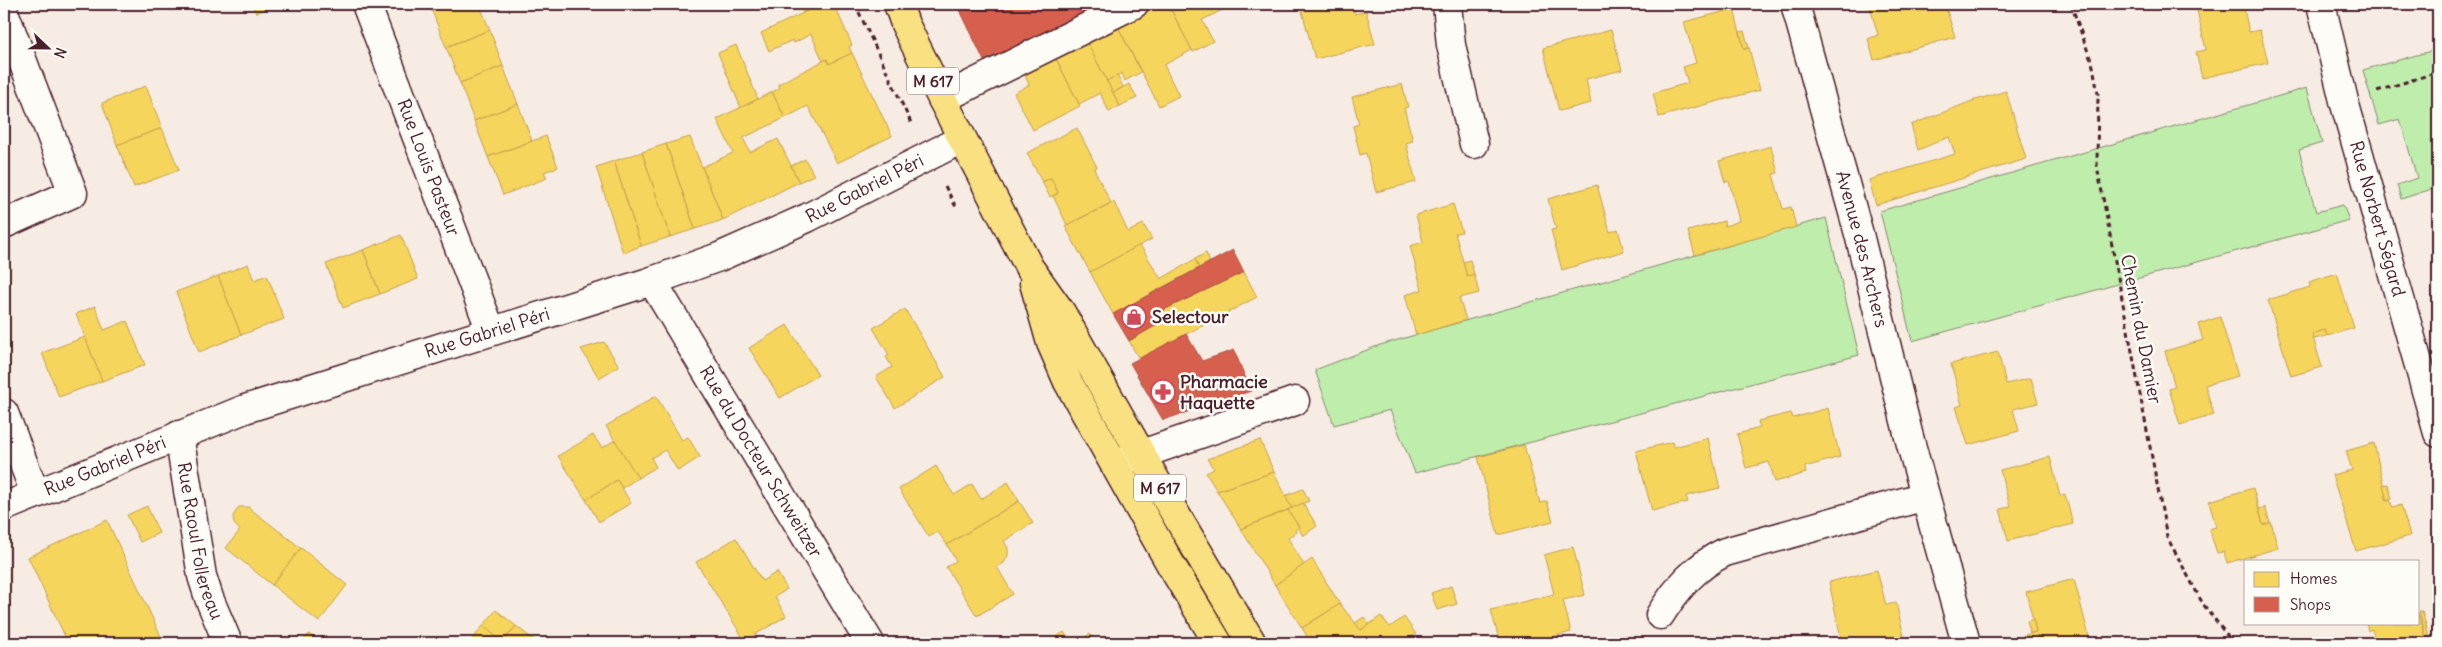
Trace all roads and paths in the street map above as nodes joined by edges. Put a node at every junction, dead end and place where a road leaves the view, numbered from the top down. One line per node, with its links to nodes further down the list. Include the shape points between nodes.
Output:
1 (366, 4): 18 (street, Rue Louis Pasteur)
2 (887, 4): 9 (main road, M 617)
3 (1134, 4): 11 (street)
4 (1447, 4): 14 (street, via 1451,44)
5 (1795, 4): 26 (street, Avenue des Archers, via 1859,234)
6 (2071, 4): 34 (path, Chemin du Damier, via 2093,66 2098,94 2097,166 2167,537 2203,604)
7 (2321, 4): 12 (street, Rue Norbert Ségard)
8 (4, 12): 15 (street, via 73,193)
9 (902, 14): 11 (main road, M 617)
10 (2438, 72): 12 (path)
11 (942, 100): 13 (main road, M 617)
12 (2344, 101): 21 (street, Rue Norbert Ségard)
13 (962, 139): 16 (main road, M 617); 17 (street, Rue Gabriel Péri, via 807,218 720,257)
14 (1474, 144)
15 (4, 224)
16 (1029, 267): 23 (main road, M 617, via 1061,312); 24 (main road, M 617, via 1044,323 1060,364)
17 (652, 281): 18 (street, Rue Gabriel Péri); 30 (street, Rue du Docteur Schweitzer)
18 (491, 331): 22 (street, Rue Gabriel Péri, via 245,409)
19 (1295, 401): 23 (street)
20 (4, 414): 25 (street)
21 (2438, 433)
22 (179, 435): 25 (street, Rue Gabriel Péri); 29 (street, Rue Raoul Follereau, via 202,576)
23 (1141, 455): 24 (street); 32 (main road, M 617)
24 (1114, 463): 31 (main road, M 617)
25 (34, 493): 27 (street, Rue Gabriel Péri)
26 (1925, 496): 28 (street, via 1726,552 1687,577); 33 (street, Avenue des Archers)
27 (4, 507)
28 (1660, 615)
29 (228, 643)
30 (870, 643)
31 (1218, 643)
32 (1252, 643)
33 (1966, 643)
34 (2233, 643)

